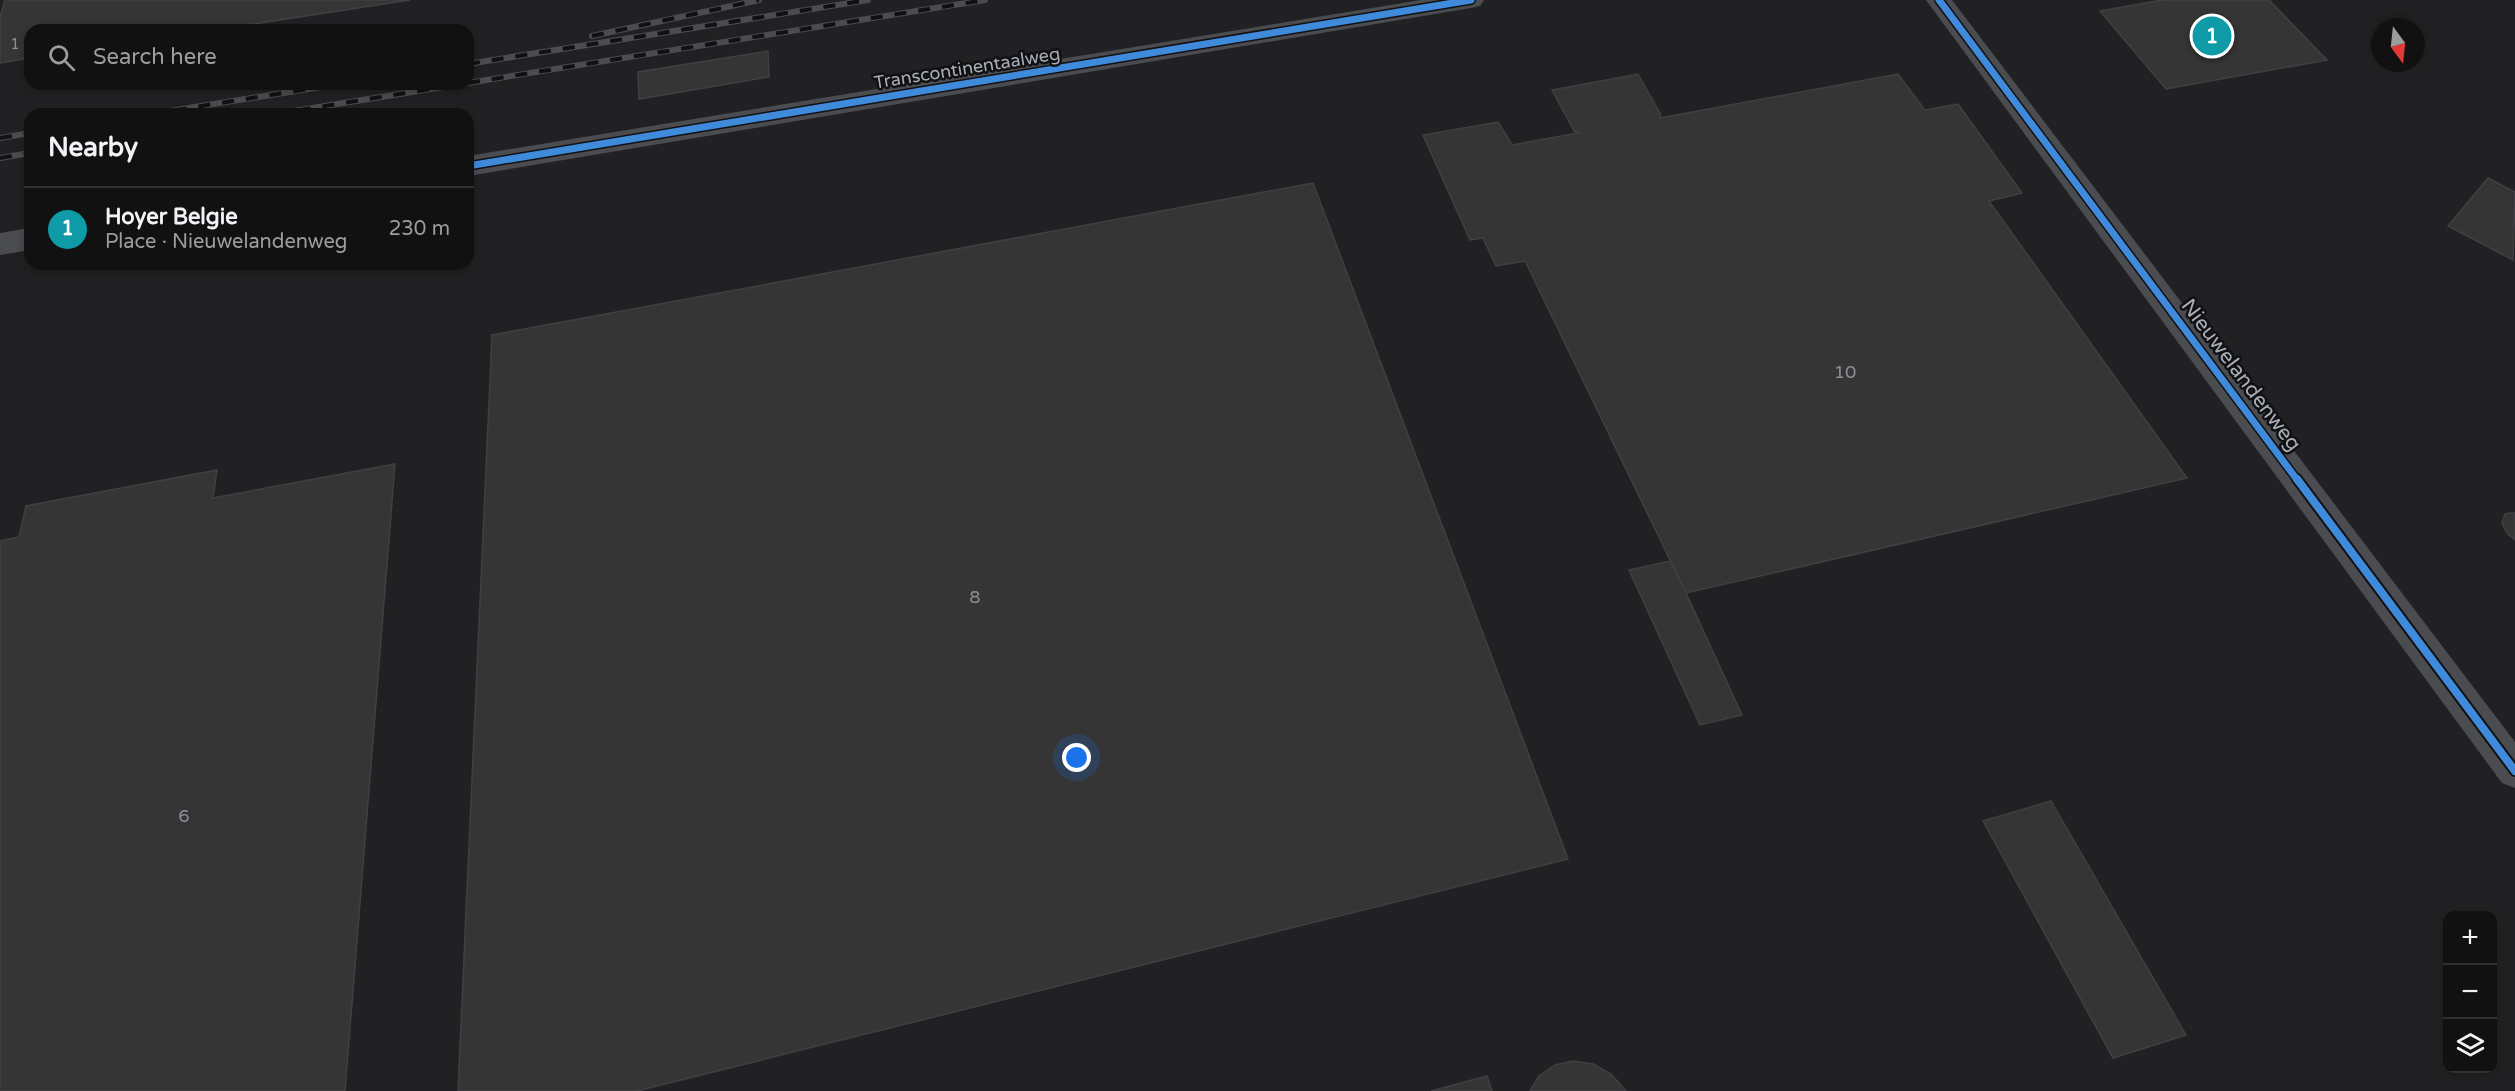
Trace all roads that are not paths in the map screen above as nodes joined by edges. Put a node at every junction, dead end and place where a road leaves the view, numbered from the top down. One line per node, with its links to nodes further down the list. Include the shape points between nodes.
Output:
1 (1471, 0): 3 (street, Transcontinentaalweg)
2 (1939, 0): 6 (street, Nieuwelandenweg)
3 (474, 165)
4 (24, 240): 5 (street)
5 (0, 244)
6 (2515, 771)

